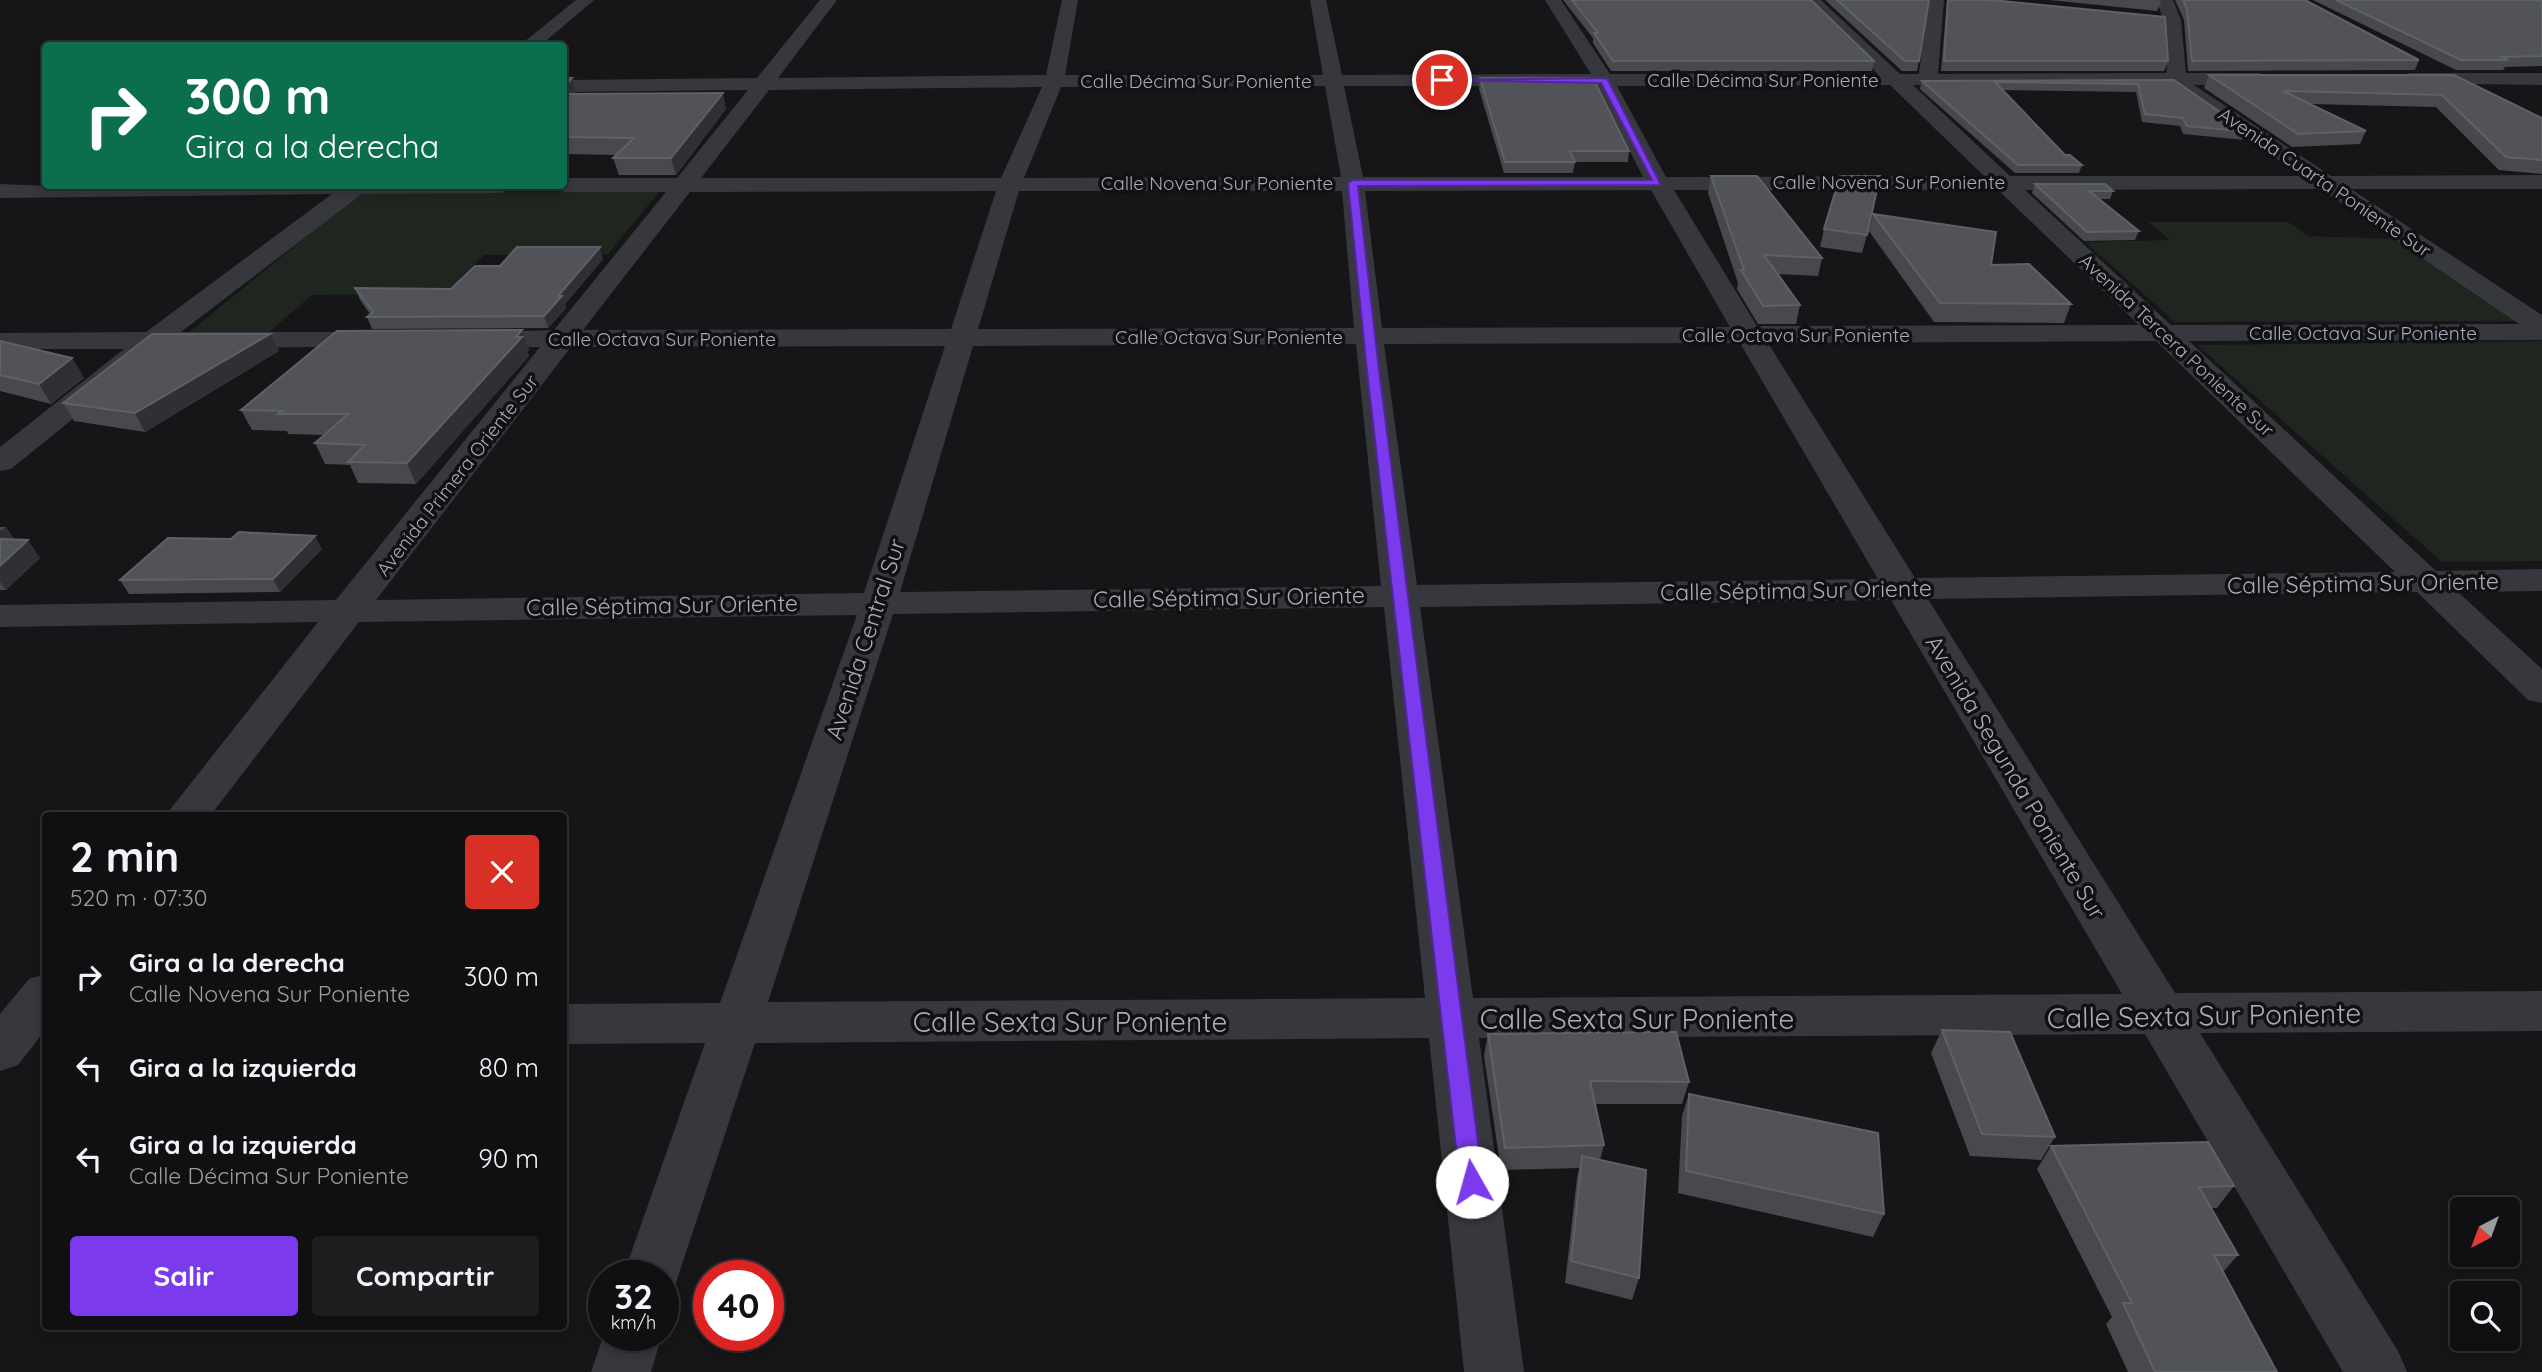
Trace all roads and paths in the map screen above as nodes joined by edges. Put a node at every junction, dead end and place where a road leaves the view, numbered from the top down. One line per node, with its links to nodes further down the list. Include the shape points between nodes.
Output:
1 (586, 0): 9 (street)
2 (829, 0): 21 (street, Avenida Primera Oriente Sur)
3 (1070, 0): 20 (street, Avenida Central Sur)
4 (1318, 0): 15 (street)
5 (1553, 0): 16 (street, Avenida Segunda Poniente Sur)
6 (1811, 0): 17 (street, Avenida Tercera Poniente Sur)
7 (1936, 0): 18 (street)
8 (2165, 13): 19 (street)
9 (533, 42)
10 (2416, 61): 13 (street)
11 (2273, 79): 19 (street, Calle Décima Sur Poniente)
12 (2397, 79): 13 (street)
13 (2452, 79): 14 (street); 23 (street)
14 (2542, 79)
15 (1335, 80): 16 (street, Calle Décima Sur Poniente); 20 (street, Calle Décima Sur Poniente); 28 (street)
16 (1604, 80): 17 (street, Calle Décima Sur Poniente); 29 (street, Avenida Segunda Poniente Sur)
17 (1895, 80): 18 (street, Calle Décima Sur Poniente); 24 (street, Avenida Tercera Poniente Sur)
18 (1928, 80): 19 (street, Calle Décima Sur Poniente)
19 (2177, 80): 25 (street, Avenida Cuarta Poniente Sur)
20 (1054, 81): 21 (street, Calle Décima Sur Poniente); 27 (street, Avenida Central Sur)
21 (764, 84): 22 (street, Calle Décima Sur Poniente); 30 (street, Avenida Primera Oriente Sur)
22 (567, 86)
23 (2486, 96)
24 (2003, 182): 25 (street, Calle Novena Sur Poniente); 29 (street, Calle Novena Sur Poniente); 36 (street, Avenida Tercera Poniente Sur)
25 (2326, 182): 26 (street, Calle Novena Sur Poniente); 35 (street, Avenida Cuarta Poniente Sur)
26 (2542, 182)
27 (1010, 183): 28 (street, Calle Novena Sur Poniente); 30 (street, Calle Novena Sur Poniente); 39 (street, Avenida Central Sur)
28 (1353, 183): 29 (street, Calle Novena Sur Poniente); 38 (street)
29 (1658, 183): 37 (street, Avenida Segunda Poniente Sur)
30 (683, 184): 31 (street, Calle Novena Sur Poniente); 40 (street, Avenida Primera Oriente Sur)
31 (567, 185)
32 (180, 189): 34 (street)
33 (353, 189): 41 (street)
34 (3, 192)
35 (2542, 330): 36 (street, Calle Octava Sur Poniente)
36 (2166, 334): 37 (street, Calle Octava Sur Poniente); 47 (street, Avenida Tercera Poniente Sur)
37 (1749, 335): 38 (street, Calle Octava Sur Poniente); 48 (street, Avenida Segunda Poniente Sur)
38 (1369, 337): 39 (street, Calle Octava Sur Poniente); 49 (street)
39 (963, 338): 40 (street, Calle Octava Sur Poniente); 50 (street, Avenida Central Sur)
40 (565, 339): 43 (street, Calle Octava Sur Poniente); 51 (street, Avenida Primera Oriente Sur)
41 (153, 340): 42 (street); 44 (street); 45 (street)
42 (400, 340)
43 (441, 340)
44 (0, 341)
45 (0, 462)
46 (2542, 580): 47 (street, Calle Séptima Sur Oriente)
47 (2427, 582): 48 (street, Calle Séptima Sur Oriente); 53 (street, Avenida Tercera Poniente Sur)
48 (1903, 589): 49 (street, Calle Séptima Sur Oriente); 56 (street, Avenida Segunda Poniente Sur)
49 (1400, 595): 50 (street, Calle Séptima Sur Oriente); 57 (street)
50 (879, 601): 51 (street, Calle Séptima Sur Oriente); 58 (street, Avenida Central Sur)
51 (349, 610): 52 (street, Calle Séptima Sur Oriente); 54 (street, Avenida Primera Oriente Sur)
52 (0, 616)
53 (2542, 691)
54 (190, 812)
55 (2542, 1011): 56 (street, Calle Sexta Sur Poniente)
56 (2161, 1016): 57 (street, Calle Sexta Sur Poniente); 64 (street, Avenida Segunda Poniente Sur)
57 (1452, 1019): 58 (street, Calle Sexta Sur Poniente); 63 (street)
58 (735, 1022): 59 (street, Calle Sexta Sur Poniente); 60 (street, Avenida Central Sur)
59 (567, 1024)
60 (657, 1260)
61 (628, 1351): 62 (street)
62 (621, 1372)
63 (1494, 1372)
64 (2376, 1372)

